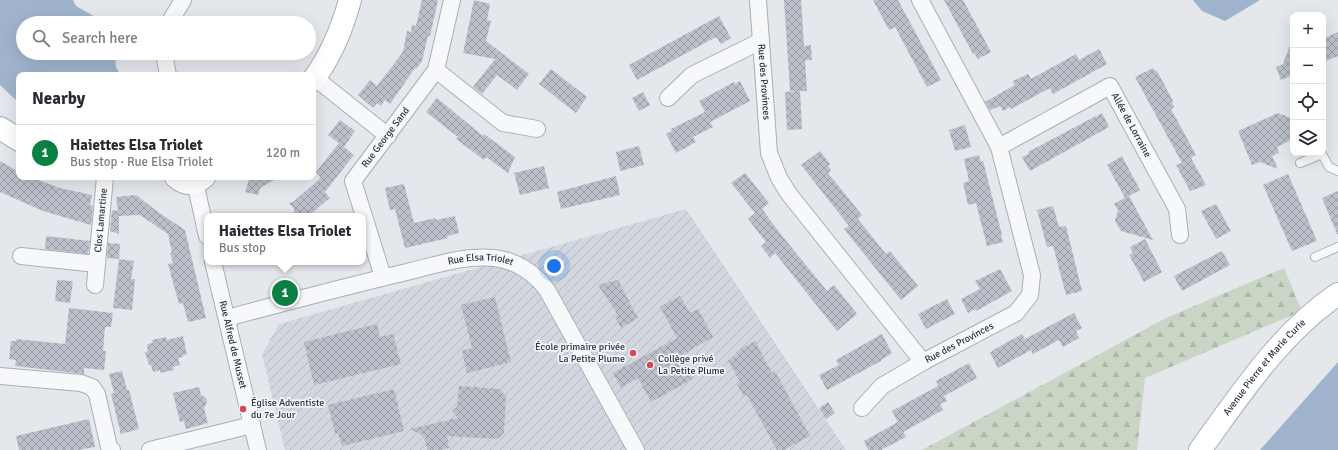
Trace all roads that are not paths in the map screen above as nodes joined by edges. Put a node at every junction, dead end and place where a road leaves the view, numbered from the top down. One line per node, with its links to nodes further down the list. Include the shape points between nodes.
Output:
1 (183, 0): 6 (street)
2 (350, 0): 11 (street, via 337,39)
3 (452, 0): 9 (street, Rue George Sand)
4 (758, 0): 7 (street, Rue des Provinces)
5 (920, 0): 18 (street, Rue des Provinces)
6 (173, 16)
7 (761, 41): 13 (street, via 692,75); 36 (street, Rue des Provinces, via 769,153 779,178)
8 (165, 60): 10 (street)
9 (436, 70): 15 (street, via 503,123); 16 (street, Rue George Sand)
10 (167, 72)
11 (316, 76)
12 (316, 81): 16 (street)
13 (668, 98)
14 (0, 128): 17 (street)
15 (536, 129)
16 (388, 136): 23 (street, Rue George Sand, via 353,181)
17 (16, 138)
18 (999, 147): 26 (street, Allée de Lorraine, via 1110,86 1177,209); 36 (street, Rue des Provinces, via 1032,274 1030,295 1016,312)
19 (1300, 163): 20 (lane, via 1322,154 1329,167)
20 (1338, 171)
21 (105, 180): 30 (street, Clos Lamartine)
22 (192, 180): 25 (street)
23 (363, 213)
24 (366, 223): 32 (street, Rue George Sand)
25 (204, 225)
26 (1180, 235)
27 (1338, 247): 29 (lane)
28 (22, 256): 30 (street, Clos Lamartine)
29 (1315, 256)
30 (97, 264): 33 (street, Clos Lamartine)
31 (214, 265): 35 (street, Rue Alfred de Musset)
32 (383, 278): 35 (street, Rue Elsa Triolet); 43 (street, Rue Elsa Triolet, via 471,257 496,258 531,273 541,281 554,302)
33 (95, 285)
34 (1338, 294): 44 (street, Avenue Pierre et Marie Curie, via 1305,320 1268,358)
35 (227, 318): 39 (street, Rue Alfred de Musset)
36 (923, 362): 38 (street, via 882,386)
37 (0, 376): 40 (street, via 81,383 92,387 97,394 109,447)
38 (862, 408)
39 (252, 425): 41 (street); 42 (street, Rue Alfred de Musset)
40 (112, 450)
41 (150, 450)
42 (258, 450)
43 (636, 450)
44 (1200, 450)

